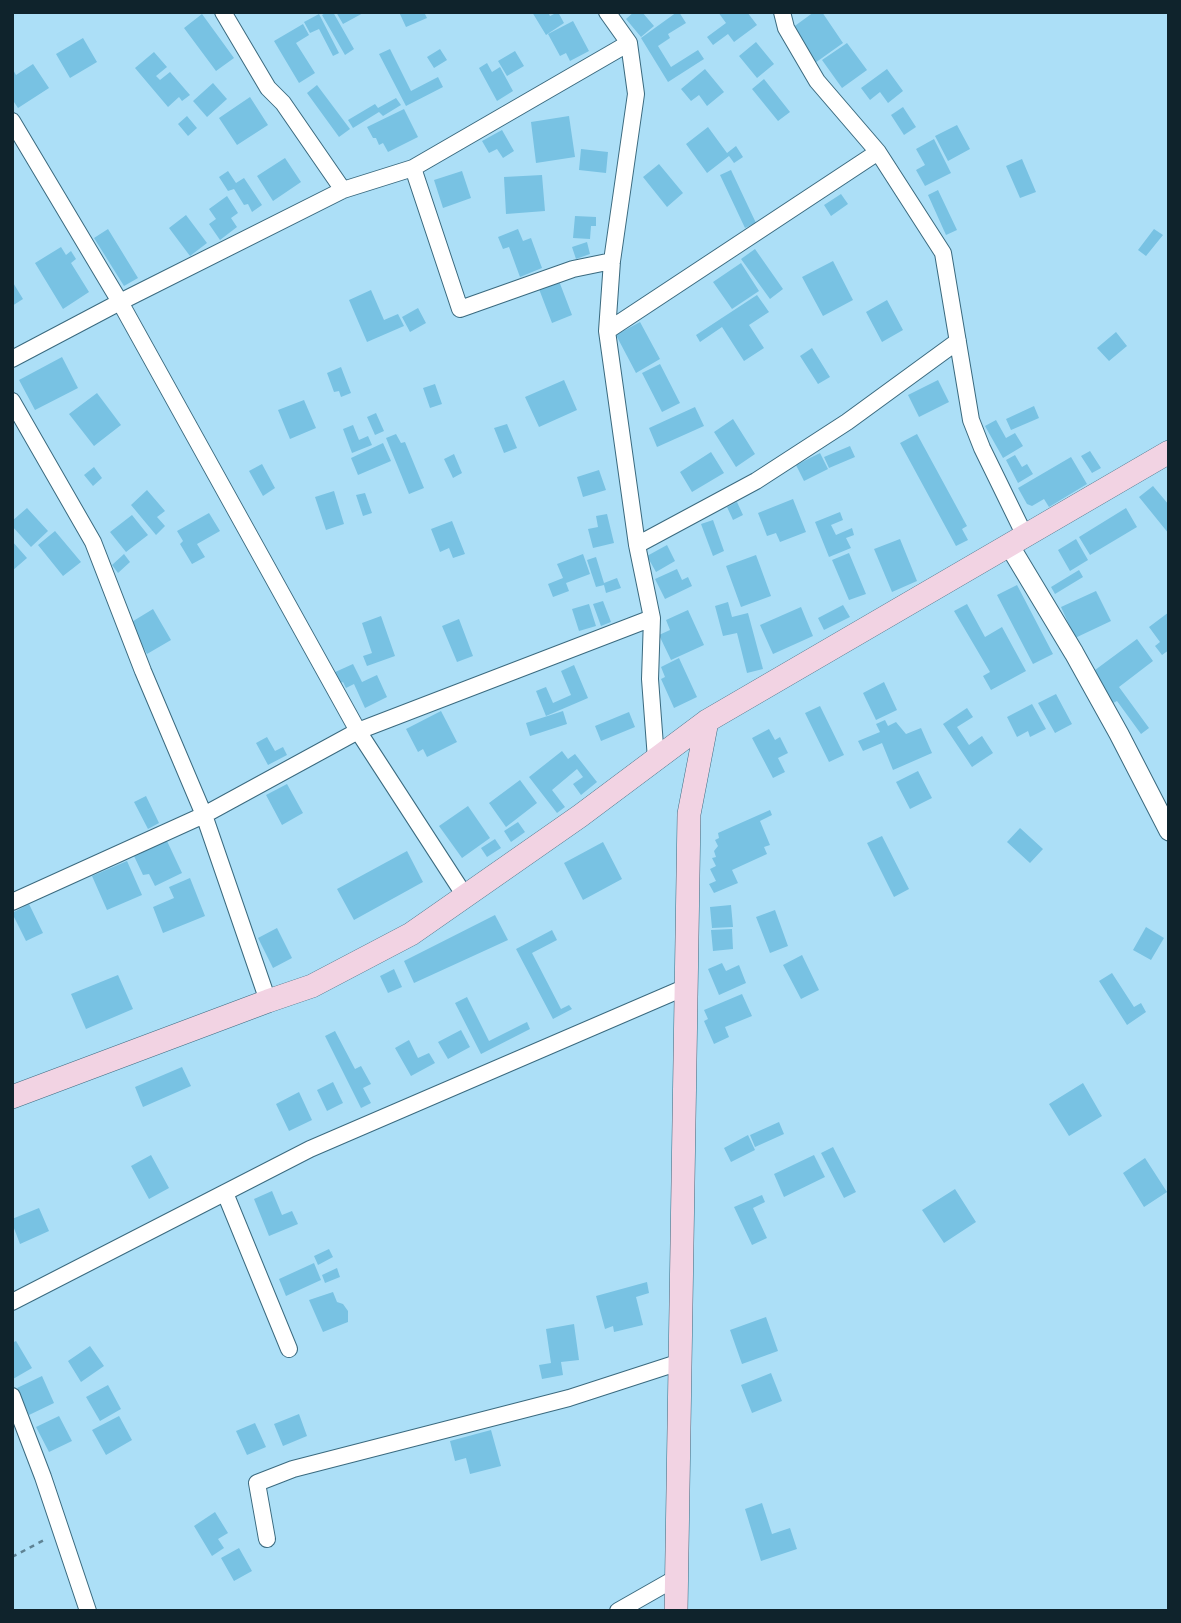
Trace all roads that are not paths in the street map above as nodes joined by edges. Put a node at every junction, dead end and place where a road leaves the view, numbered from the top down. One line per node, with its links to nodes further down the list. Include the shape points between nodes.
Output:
1 (223, 12): 8 (street, via 268,88)
2 (607, 12): 4 (street)
3 (782, 12): 6 (street, via 786,28 817,81)
4 (629, 43): 7 (street); 9 (street, via 636,94)
5 (12, 121): 10 (street)
6 (878, 152): 11 (street); 12 (street, via 943,253)
7 (413, 168): 8 (street); 9 (street, via 460,309 573,269)
8 (343, 190): 10 (street)
9 (612, 261): 11 (street)
10 (120, 302): 13 (street); 20 (street)
11 (607, 331): 17 (street)
12 (958, 341): 16 (street, via 971,420); 17 (street, via 756,481)
13 (12, 359)
14 (12, 401): 22 (street, via 93,542)
15 (1169, 452): 16 (main road)
16 (1017, 541): 19 (main road); 23 (street)
17 (637, 545): 18 (street)
18 (652, 618): 20 (street); 21 (street, via 650,679)
19 (707, 721): 21 (main road); 26 (main road, via 689,814)
20 (358, 731): 22 (street); 24 (street)
21 (656, 759): 24 (main road)
22 (204, 815): 25 (street); 27 (street)
23 (1169, 831)
24 (465, 896): 27 (main road, via 411,934 312,986)
25 (12, 902)
26 (686, 986): 29 (street, via 310,1149); 32 (main road)
27 (268, 1001): 28 (main road)
28 (12, 1097)
29 (225, 1193): 30 (street); 31 (street)
30 (12, 1302)
31 (289, 1349)
32 (680, 1362): 34 (street, via 569,1398 293,1469 257,1483); 35 (main road)
33 (12, 1396): 36 (street)
34 (267, 1539)
35 (676, 1578): 37 (street); 38 (main road)
36 (88, 1611)
37 (618, 1611)
38 (676, 1611)

